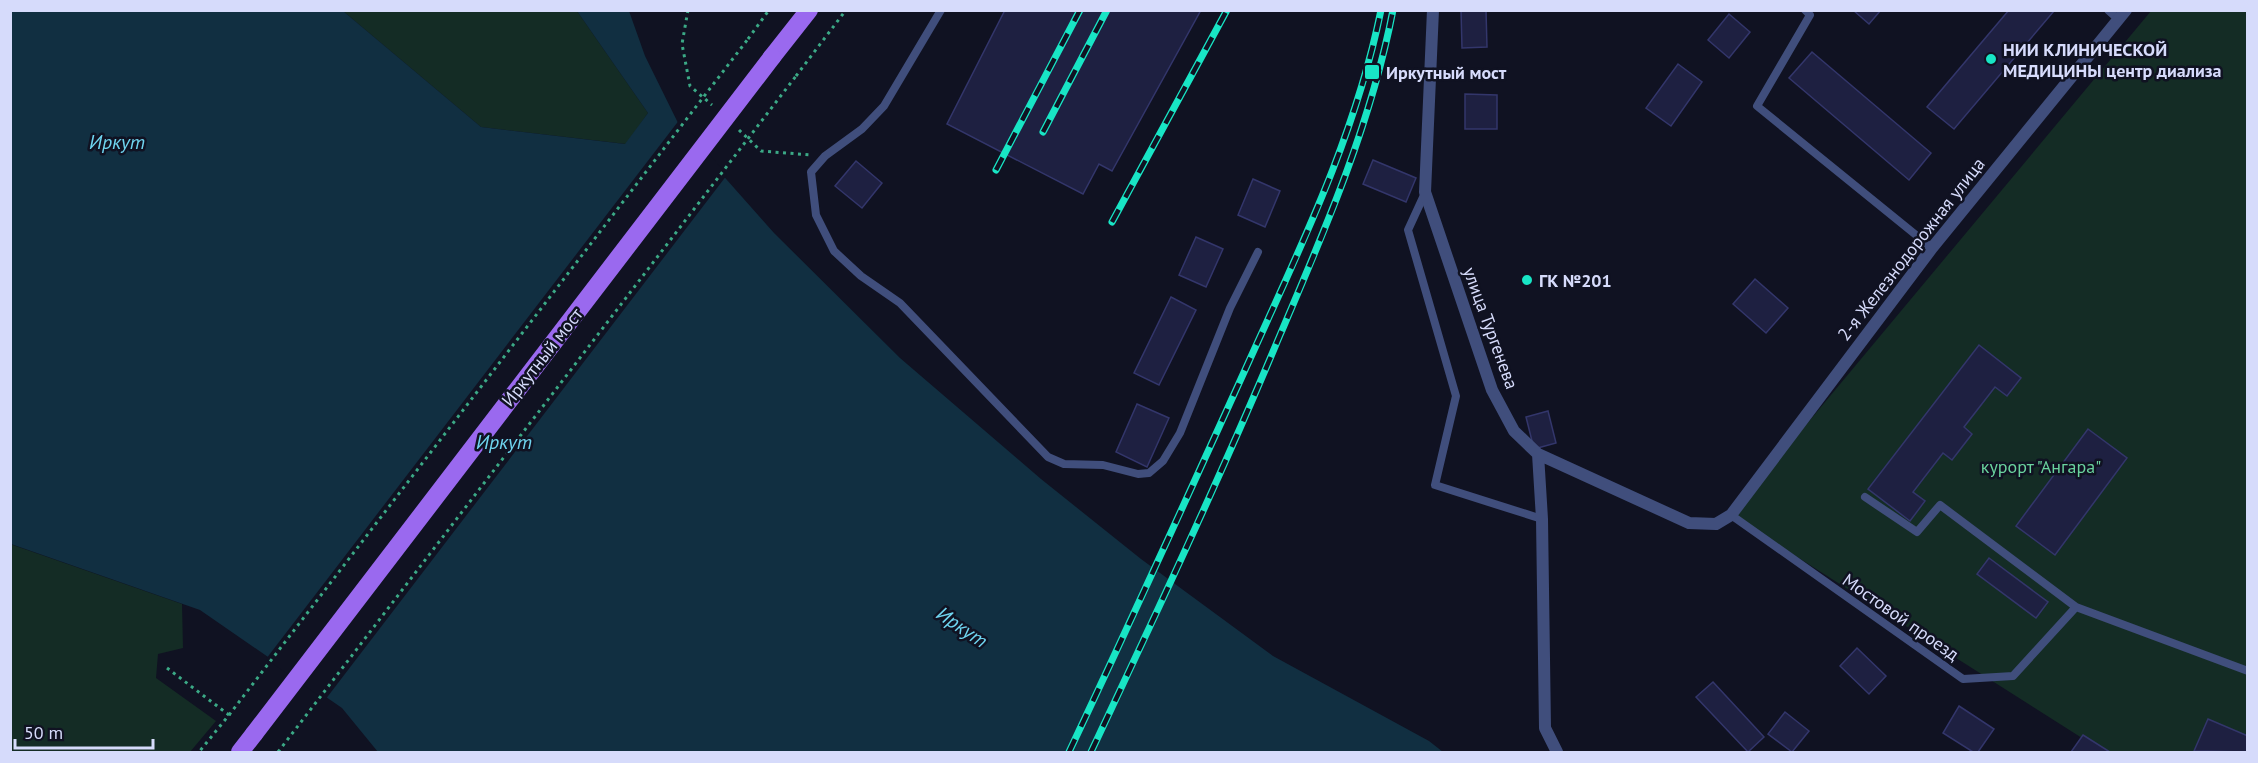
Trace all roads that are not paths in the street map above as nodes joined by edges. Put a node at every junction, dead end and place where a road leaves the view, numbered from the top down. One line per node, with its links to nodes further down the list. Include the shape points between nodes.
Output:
1 (809, 10): 16 (main road, Иркутный мост, bridge)
2 (941, 10): 9 (lane, via 884,106 811,172 816,215 834,251 900,303 1047,458 1138,474 1149,473 1163,461 1180,433 1230,308)
3 (1433, 10): 7 (street, улица Тургенева)
4 (1805, 10): 8 (lane, via 1810,15 1757,106)
5 (2108, 10): 6 (lane)
6 (2122, 15): 8 (street, 2-я Железнодорожная улица)
7 (1425, 192): 10 (street, улица Тургенева, via 1492,390 1514,431); 13 (lane, via 1408,230 1456,396 1436,485)
8 (1932, 248): 12 (street, 2-я Железнодорожная улица)
9 (1258, 252)
10 (1538, 454): 12 (street, улица Тургенева, via 1689,523 1716,524); 13 (street)
11 (1864, 497): 14 (lane, via 1917,532 1940,505)
12 (1731, 515): 14 (lane, Мостовой проезд, via 1963,679 2013,676)
13 (1542, 519): 17 (street, via 1545,728)
14 (2076, 606): 15 (lane)
15 (2247, 671)
16 (240, 753)
17 (1557, 753)

